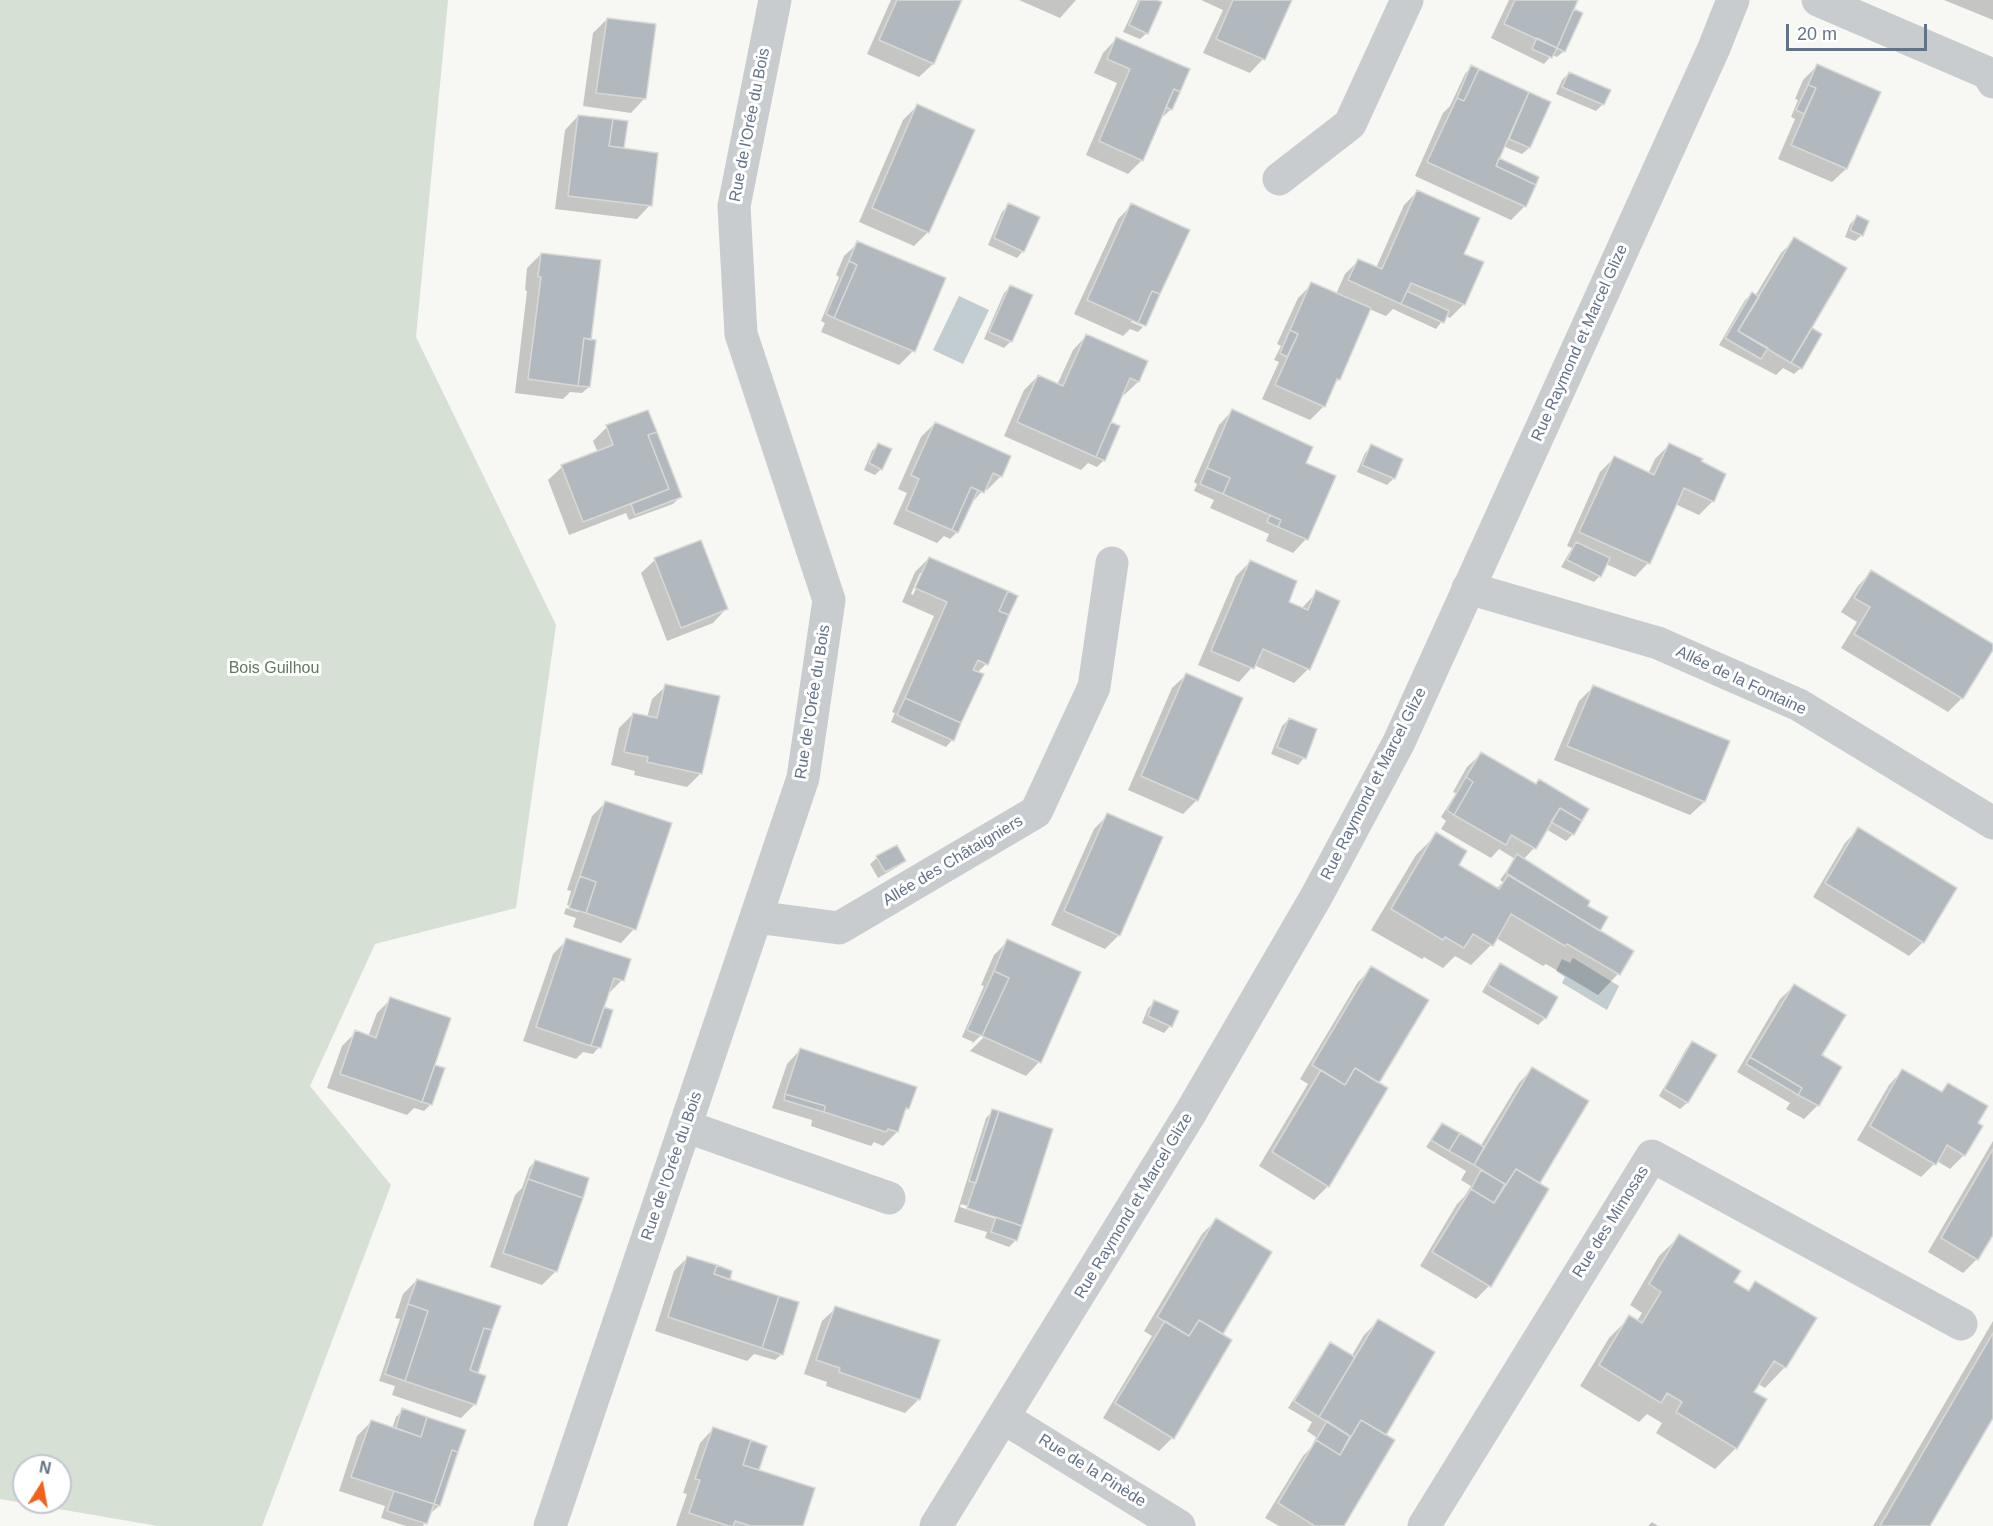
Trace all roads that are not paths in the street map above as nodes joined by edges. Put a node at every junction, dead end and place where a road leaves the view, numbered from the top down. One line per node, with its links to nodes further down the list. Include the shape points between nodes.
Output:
1 (775, 0): 10 (street, Rue de l'Orée du Bois, via 734,206 741,334 829,600 803,778)
2 (1407, 0): 6 (street, via 1350,124)
3 (1733, 0): 8 (street, Rue Raymond et Marcel Glize)
4 (1818, 0): 5 (street, via 1988,73)
5 (1993, 82)
6 (1279, 178)
7 (1112, 563): 10 (street, Allée des Châtaigniers, via 1094,687 1036,812 839,928)
8 (1468, 588): 9 (street, Allée de la Fontaine, via 1658,643 1798,705); 14 (street, Rue Raymond et Marcel Glize, via 1399,742 1316,897 1191,1112)
9 (1993, 823)
10 (756, 917): 11 (street, Rue de l'Orée du Bois)
11 (685, 1126): 12 (street); 15 (street, Rue de l'Orée du Bois)
12 (889, 1198)
13 (1961, 1324): 18 (street, Rue des Mimosas, via 1652,1156)
14 (1004, 1418): 16 (street, Rue Raymond et Marcel Glize); 17 (street, Rue de la Pinède)
15 (550, 1526)
16 (936, 1526)
17 (1179, 1526)
18 (1424, 1526)

